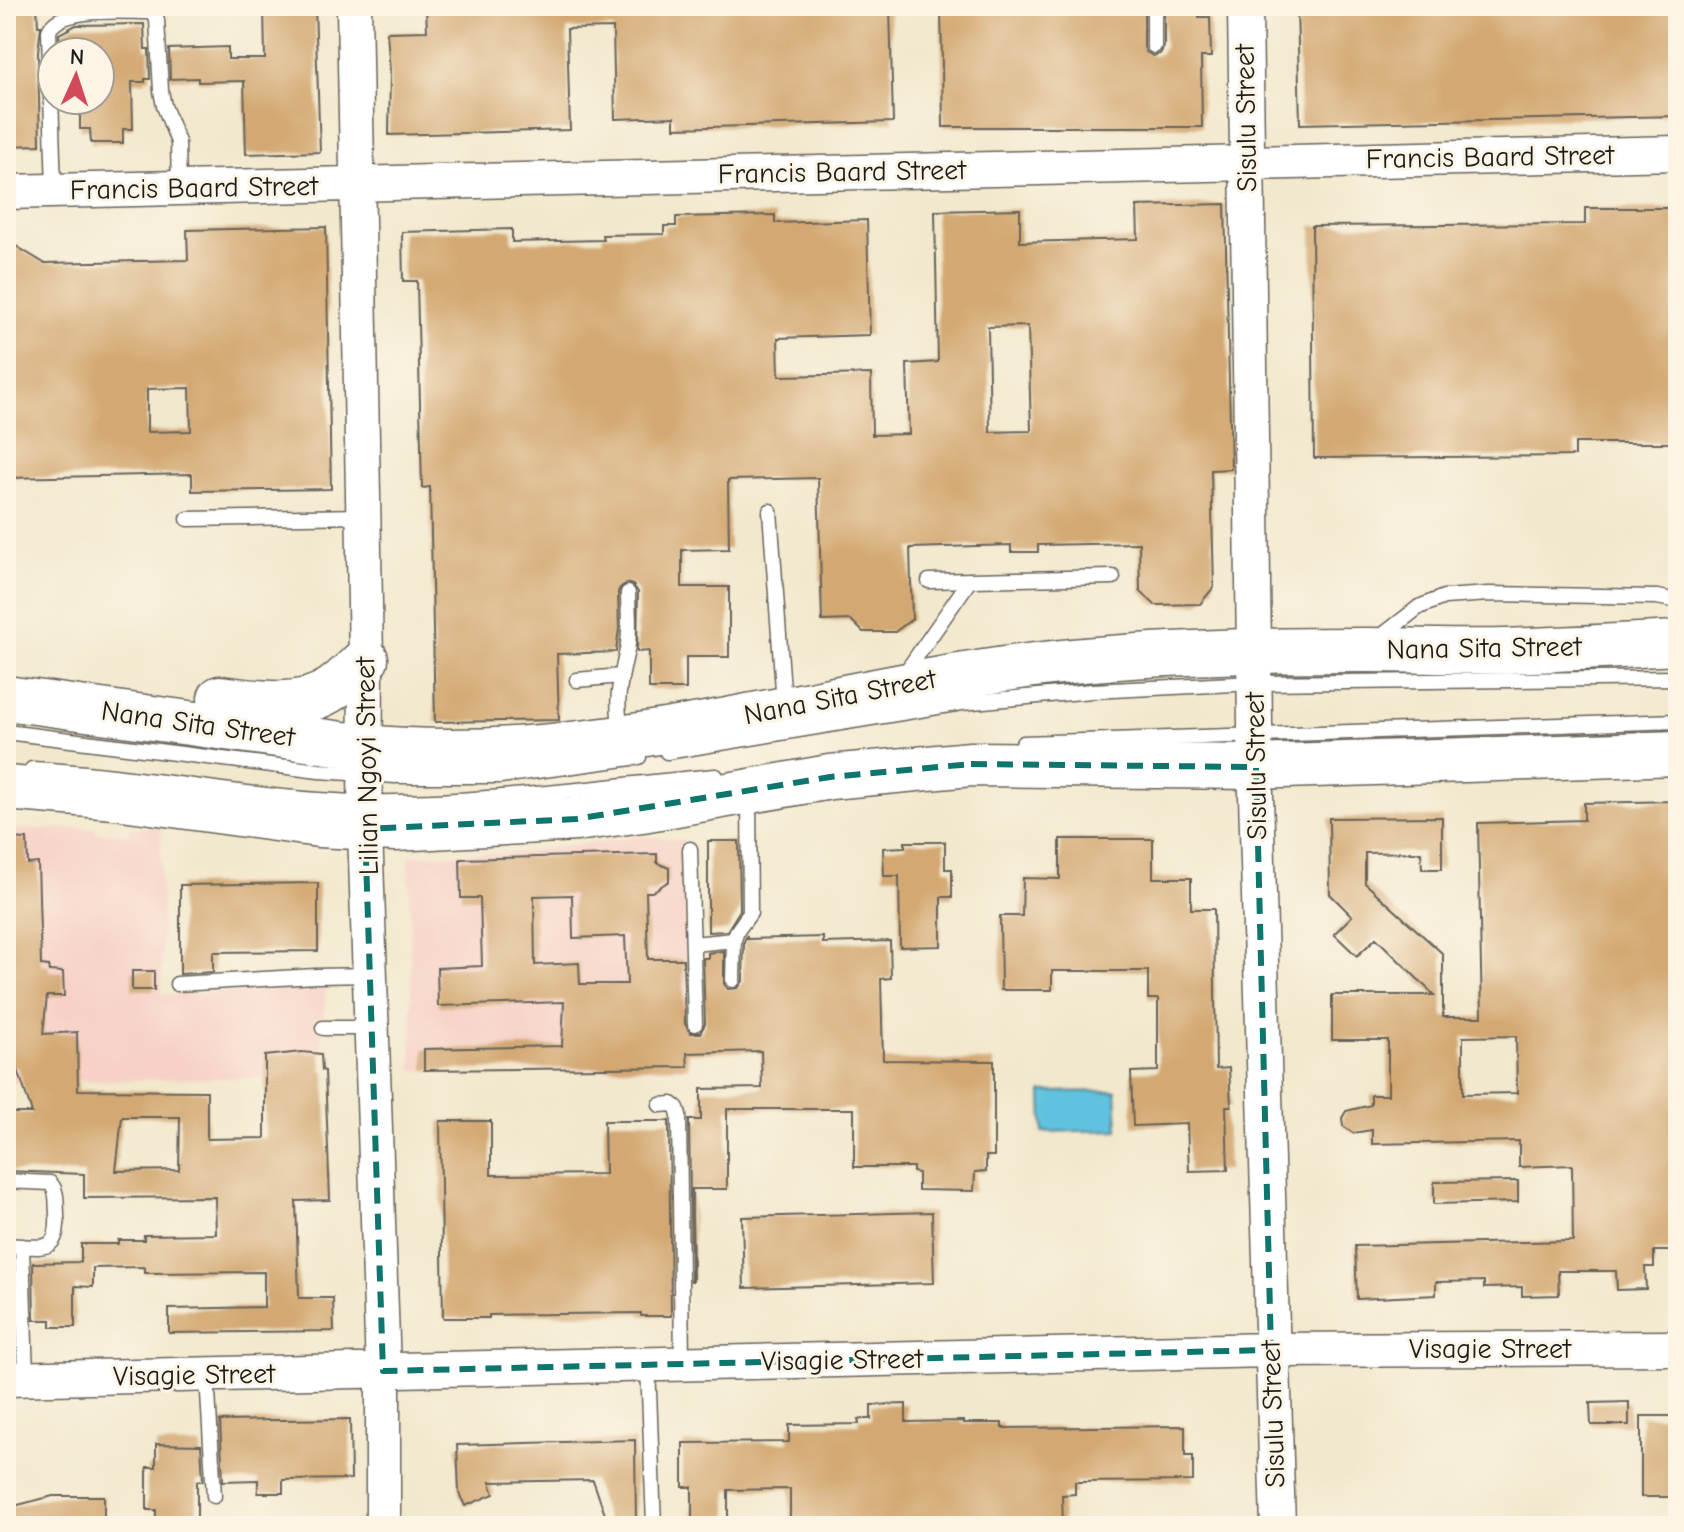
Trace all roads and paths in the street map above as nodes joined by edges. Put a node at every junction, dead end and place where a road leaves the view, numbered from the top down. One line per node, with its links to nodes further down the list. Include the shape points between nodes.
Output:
1 (354, 6): 7 (street, Lilian Ngoyi Street)
2 (1154, 6): 4 (lane)
3 (1245, 6): 6 (street, Sisulu Street)
4 (1154, 46)
5 (1678, 153): 6 (street, Francis Baard Street)
6 (1247, 163): 7 (street, Francis Baard Street); 22 (street, Sisulu Street)
7 (358, 185): 8 (street, Francis Baard Street); 12 (street, Lilian Ngoyi Street)
8 (179, 188): 9 (street, Francis Baard Street); 9 (lane, via 178,142 161,91 155,15 85,13 60,17 49,31)
9 (54, 191): 10 (street, Francis Baard Street)
10 (6, 192)
11 (770, 511): 29 (lane)
12 (363, 516): 13 (lane); 21 (street, Lilian Ngoyi Street)
13 (188, 519)
14 (1113, 577): 15 (lane)
15 (970, 580): 16 (lane); 27 (lane)
16 (929, 581)
17 (628, 593): 23 (lane, via 628,648)
18 (1678, 601): 20 (lane, via 1444,597 1419,607)
19 (1678, 643): 20 (main road, Nana Sita Street, via 1505,651)
20 (1362, 650): 22 (main road, Nana Sita Street)
21 (366, 659): 26 (main road, via 335,687 298,703 103,686); 38 (street, Lilian Ngoyi Street)
22 (1254, 667): 24 (lane); 27 (main road, Nana Sita Street, via 1090,659); 34 (street, Sisulu Street); 38 (lane, via 962,703 722,745 500,776)
23 (620, 676): 25 (lane); 32 (lane, via 616,704)
24 (1678, 678)
25 (577, 680)
26 (6, 686)
27 (896, 686): 29 (main road, Nana Sita Street)
28 (6, 698): 38 (main road, Nana Sita Street)
29 (785, 708): 32 (main road, Nana Sita Street)
30 (1678, 721): 34 (lane)
31 (6, 732): 38 (lane, via 319,771)
32 (621, 736): 38 (main road, Nana Sita Street, via 501,750 397,750)
33 (1001, 744): 34 (lane)
34 (1255, 751): 35 (main road, Nana Sita Street); 37 (main road, Nana Sita Street, via 971,764); 53 (street, Sisulu Street)
35 (1678, 753)
36 (12, 778): 38 (main road, Nana Sita Street, via 99,795)
37 (739, 783): 38 (main road, Nana Sita Street, via 642,810 576,819); 40 (lane, via 750,913)
38 (365, 788): 42 (street, Lilian Ngoyi Street)
39 (690, 849): 41 (lane)
40 (734, 940): 41 (lane); 43 (lane)
41 (693, 944): 45 (lane)
42 (371, 975): 44 (lane); 47 (street, Lilian Ngoyi Street)
43 (733, 980)
44 (177, 984)
45 (695, 1024)
46 (323, 1028): 47 (lane)
47 (373, 1028): 56 (street, Lilian Ngoyi Street)
48 (660, 1105): 55 (lane, via 672,1104 679,1115)
49 (6, 1181): 51 (lane, via 42,1181 56,1188 58,1234 46,1246)
50 (6, 1245): 51 (lane)
51 (22, 1246): 58 (lane)
52 (1678, 1348): 53 (street, Visagie Street)
53 (1271, 1350): 55 (street, Visagie Street); 62 (street, Sisulu Street)
54 (648, 1363): 55 (street, Visagie Street); 56 (street, Visagie Street); 61 (lane)
55 (682, 1363)
56 (383, 1371): 57 (street, Visagie Street); 60 (street, Lilian Ngoyi Street)
57 (207, 1374): 58 (street, Visagie Street); 59 (lane)
58 (16, 1379)
59 (214, 1496)
60 (383, 1526)
61 (654, 1526)
62 (1278, 1526)

